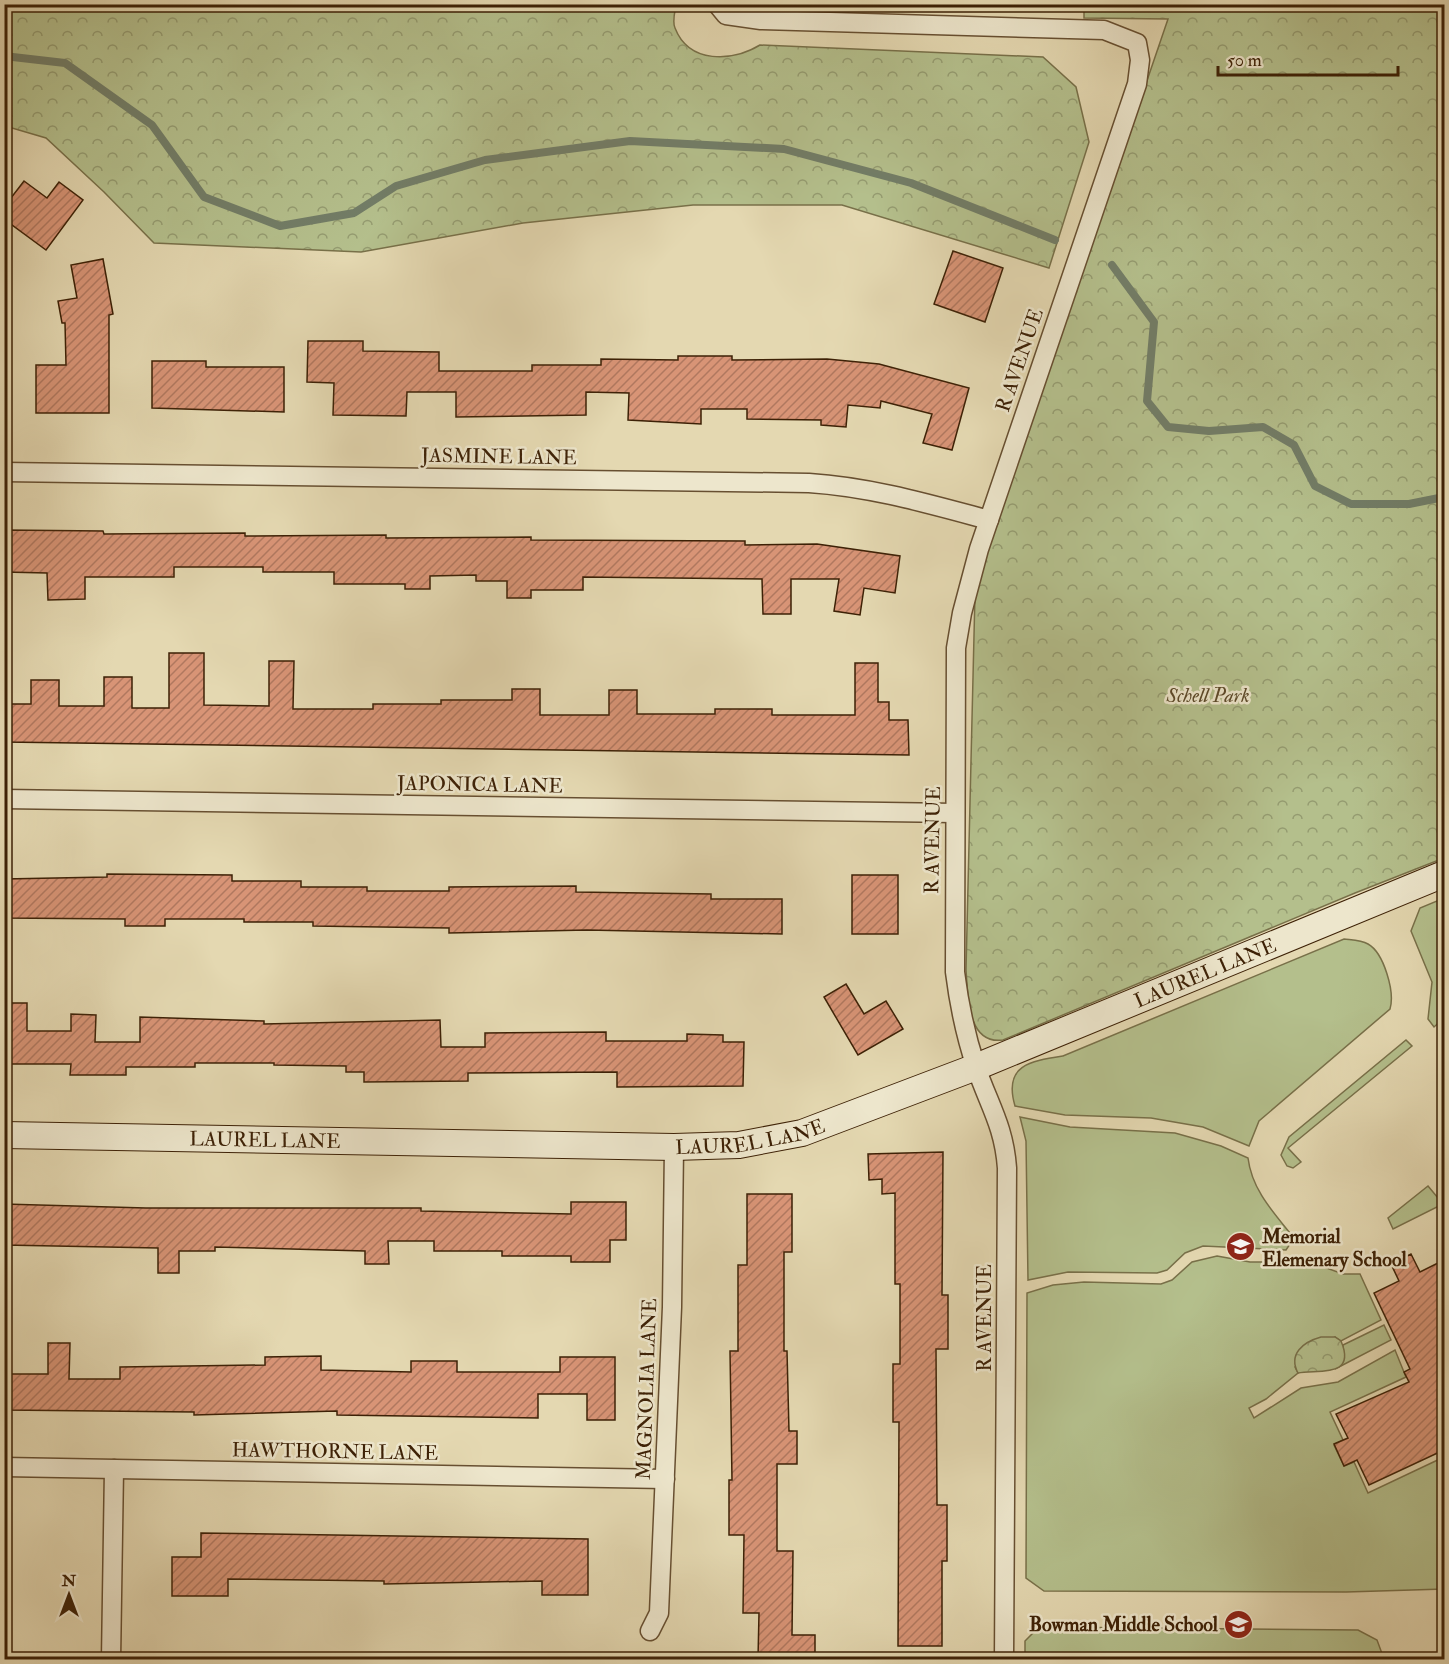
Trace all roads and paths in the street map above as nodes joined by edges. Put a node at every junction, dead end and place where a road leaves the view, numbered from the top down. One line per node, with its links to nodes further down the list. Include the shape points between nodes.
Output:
1 (717, 4): 3 (street, R AVENUE, via 726,15 736,18 1104,30 1137,43 1137,84)
2 (4, 472): 3 (street, JASMINE LANE, via 809,483 898,496)
3 (989, 520): 5 (street, R AVENUE, via 956,648)
4 (4, 798): 5 (street, JAPONICA LANE)
5 (955, 813): 7 (street, R AVENUE, via 955,972 958,1000)
6 (1444, 874): 7 (street, LAUREL LANE)
7 (976, 1067): 9 (street, LAUREL LANE, via 802,1132 740,1144); 15 (street, R AVENUE, via 1000,1125 1007,1168)
8 (4, 1135): 9 (street, LAUREL LANE)
9 (674, 1147): 12 (street, MAGNOLIA LANE)
10 (4, 1467): 11 (street, HAWTHORNE LANE)
11 (114, 1469): 12 (street, HAWTHORNE LANE); 14 (street)
12 (665, 1479): 13 (street, MAGNOLIA LANE, via 659,1613)
13 (650, 1631)
14 (111, 1659)
15 (1004, 1659)

